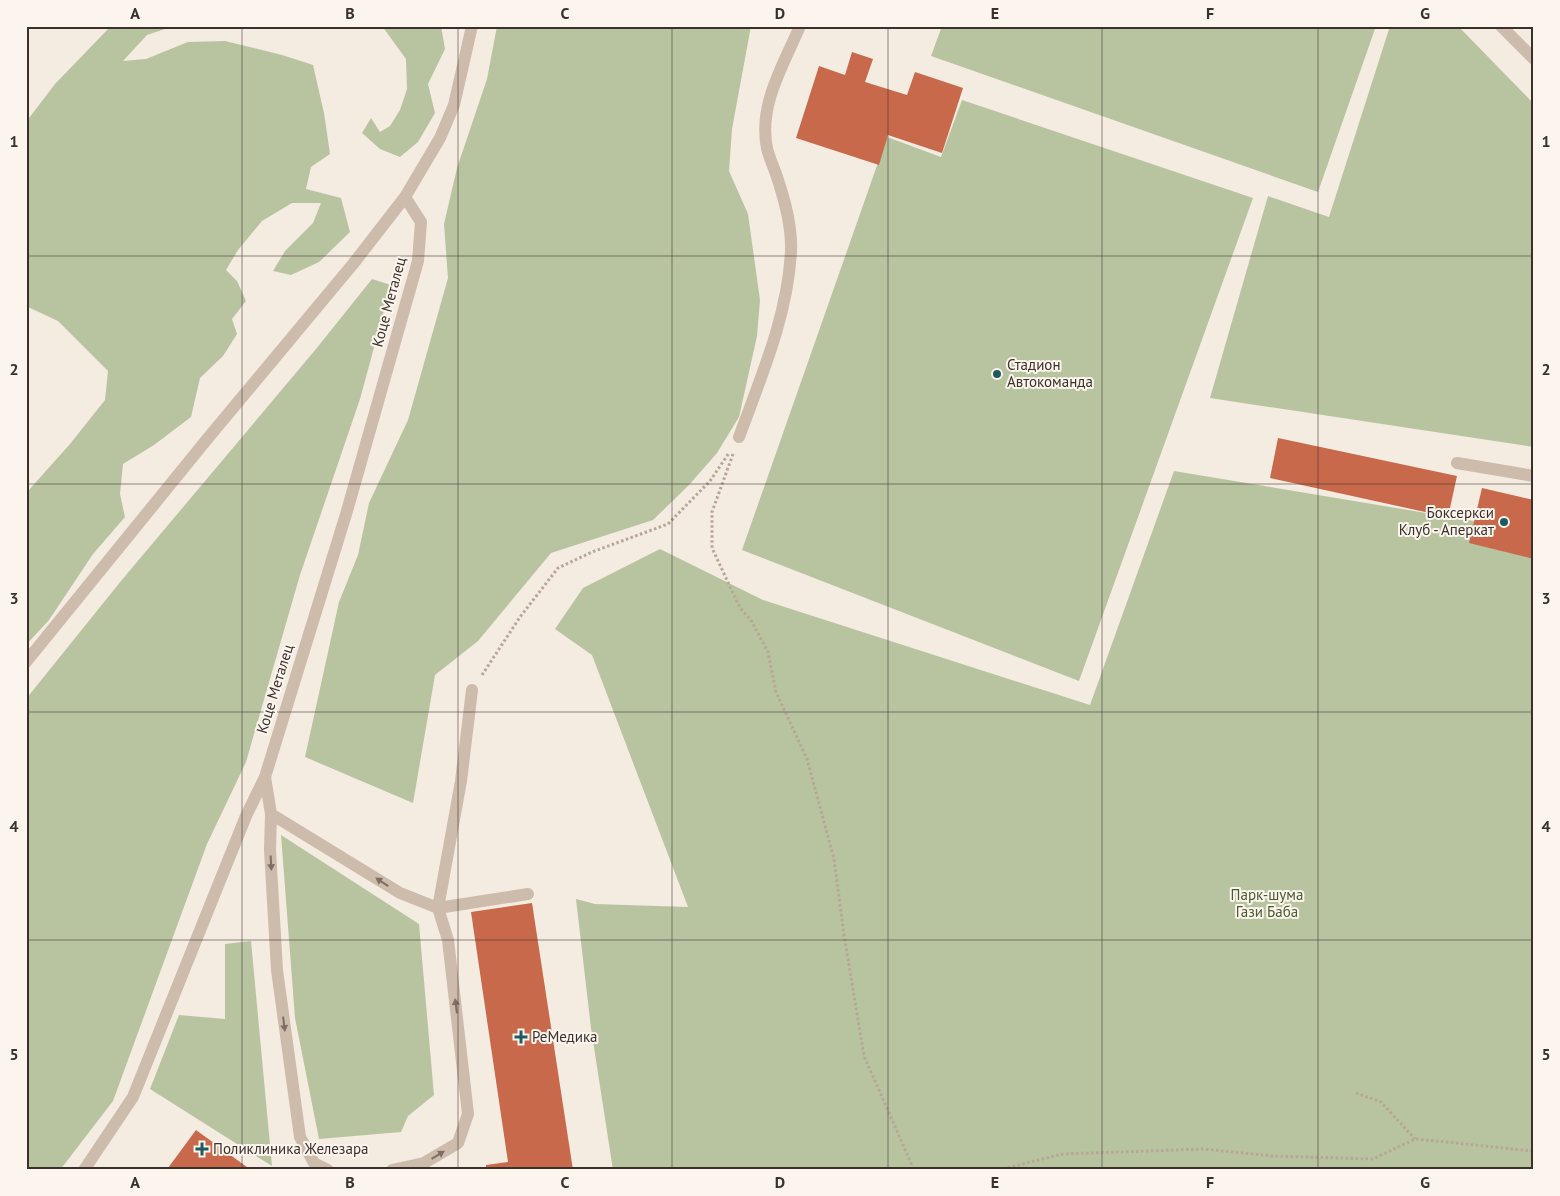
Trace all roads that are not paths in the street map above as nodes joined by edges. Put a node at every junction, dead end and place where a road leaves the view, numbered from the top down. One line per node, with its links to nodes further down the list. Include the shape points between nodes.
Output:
1 (472, 26): 5 (street, via 454,105 440,138)
2 (800, 26): 6 (street, via 777,75 764,123 767,149 788,215 791,250 786,293)
3 (1501, 26): 4 (street)
4 (1534, 58)
5 (405, 197): 9 (street); 11 (street, Коце Металец, via 421,222 418,261 347,511)
6 (740, 437)
7 (1457, 463): 8 (street)
8 (1534, 476)
9 (26, 662)
10 (472, 690): 14 (street, via 461,781)
11 (265, 777): 12 (street); 15 (street, Коце Металец, via 246,816 133,1097)
12 (271, 814): 14 (street, one-way to 12, via 400,894); 16 (street, one-way to 16, via 277,970 300,1137 314,1162)
13 (528, 894): 14 (street)
14 (438, 908): 17 (street, one-way to 14, via 424,1163 458,1143 468,1114 448,940)
15 (88, 1167)
16 (328, 1170)
17 (392, 1170)

